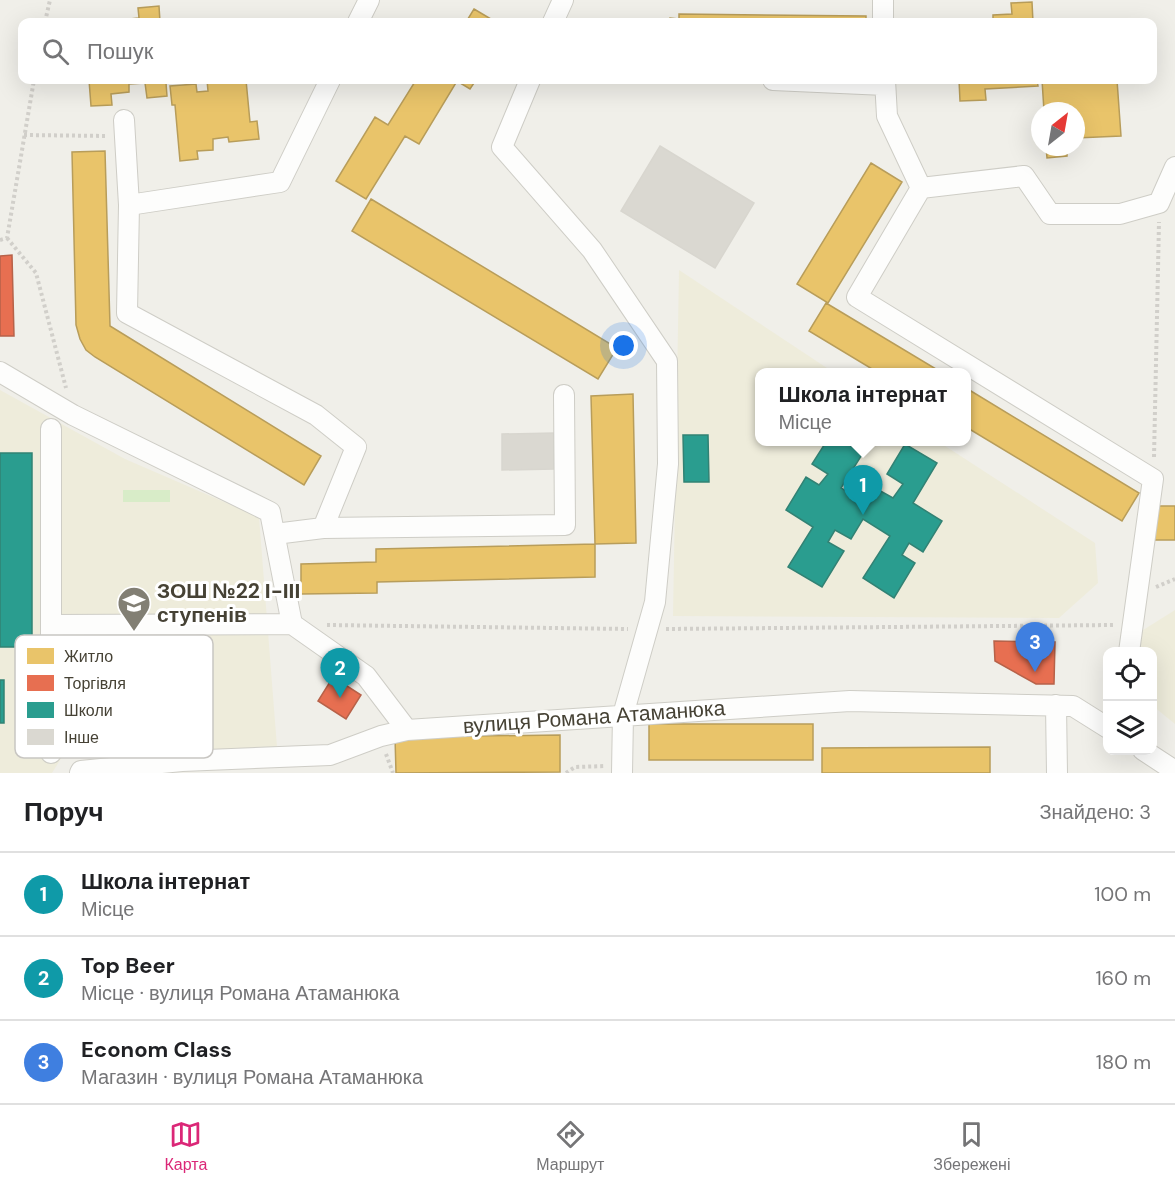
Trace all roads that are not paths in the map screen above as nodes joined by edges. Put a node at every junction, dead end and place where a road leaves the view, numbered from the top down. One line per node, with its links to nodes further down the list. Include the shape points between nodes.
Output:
1 (369, 0): 4 (street)
2 (563, 0): 5 (street)
3 (883, 0): 6 (street)
4 (360, 18)
5 (555, 18)
6 (884, 18)
7 (328, 84): 13 (street, via 280,182)
8 (528, 84): 24 (street, via 502,147 592,250 667,361 668,464 656,602)
9 (885, 84): 12 (street, via 887,116)
10 (124, 128): 13 (street)
11 (1175, 167): 12 (street, via 1159,203 1120,214 1050,214 1024,176)
12 (921, 188): 22 (street, via 856,297 1154,479)
13 (129, 205): 17 (street, via 127,313 316,415 356,447)
14 (0, 372): 18 (street, via 73,415 270,512)
15 (564, 395): 17 (street, via 565,525)
16 (51, 429): 20 (street)
17 (323, 528): 18 (street)
18 (275, 534): 19 (street)
19 (292, 624): 20 (street); 26 (street, via 366,676)
20 (51, 625): 21 (street)
21 (51, 635)
22 (1130, 647)
23 (1056, 705): 24 (street, вулиця Романа Атаманюка, via 850,701); 25 (street, вулиця Романа Атаманюка, via 1073,706); 31 (street)
24 (622, 715): 26 (street, вулиця Романа Атаманюка); 28 (street)
25 (1103, 725)
26 (407, 730): 30 (street, вулиця Романа Атаманюка, via 330,755 182,761)
27 (1151, 755): 29 (street)
28 (622, 769)
29 (1175, 771)
30 (80, 773)
31 (1057, 773)

